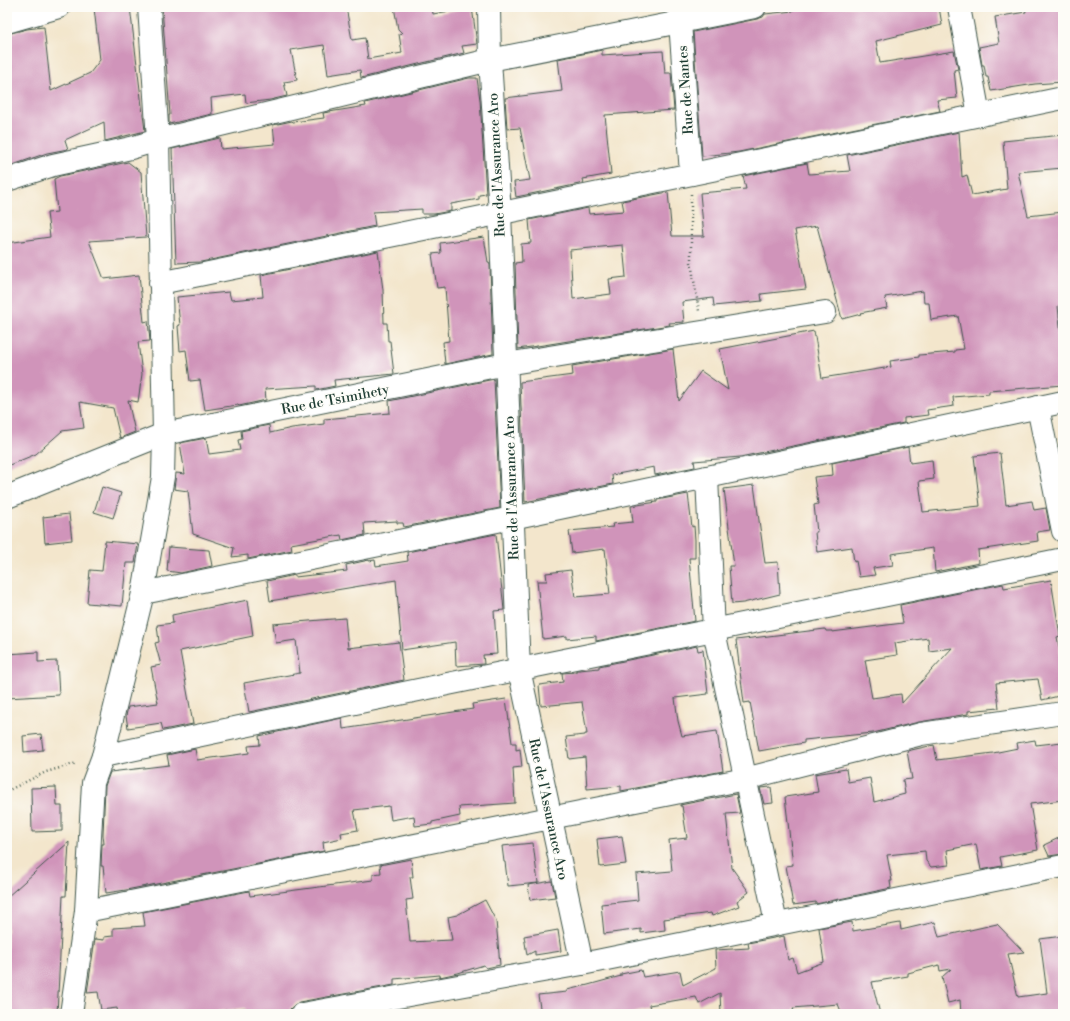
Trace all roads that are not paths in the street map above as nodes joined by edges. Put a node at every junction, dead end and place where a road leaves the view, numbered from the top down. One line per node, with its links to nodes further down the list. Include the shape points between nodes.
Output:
1 (59, 7): 7 (street)
2 (149, 7): 11 (street)
3 (489, 7): 8 (street, Rue de l'Assurance Aro)
4 (755, 7): 6 (street)
5 (959, 7): 10 (street)
6 (680, 14): 8 (street); 12 (street, Rue de Nantes)
7 (7, 22)
8 (490, 60): 11 (street); 14 (street, Rue de l'Assurance Aro)
9 (1063, 98): 10 (street)
10 (979, 115): 12 (street)
11 (158, 140): 13 (street); 15 (street)
12 (691, 174): 14 (street)
13 (7, 180)
14 (500, 213): 15 (street); 17 (street, Rue de l'Assurance Aro)
15 (160, 283): 20 (street)
16 (826, 312): 17 (street, Rue de Tsimihety)
17 (506, 364): 20 (street, Rue de Tsimihety); 23 (street, Rue de l'Assurance Aro)
18 (1063, 402): 19 (street)
19 (1038, 407): 21 (street); 24 (street)
20 (164, 434): 22 (street, Rue de Tsimihety); 26 (street, via 163,477)
21 (707, 477): 23 (street); 27 (street)
22 (7, 498)
23 (512, 518): 26 (street); 28 (street, Rue de l'Assurance Aro)
24 (1063, 531)
25 (1063, 559): 27 (street)
26 (143, 592): 30 (street)
27 (714, 631): 28 (street); 31 (street)
28 (519, 669): 30 (street); 32 (street, Rue de l'Assurance Aro)
29 (1063, 713): 31 (street, via 921,734)
30 (103, 756): 34 (street, via 93,783)
31 (745, 779): 32 (street); 35 (street)
32 (550, 818): 34 (street); 36 (street, Rue de l'Assurance Aro)
33 (1063, 866): 35 (street)
34 (86, 911): 38 (street)
35 (776, 923): 36 (street)
36 (582, 964): 37 (street)
37 (329, 1012): 39 (street)
38 (71, 1014)
39 (302, 1014)

